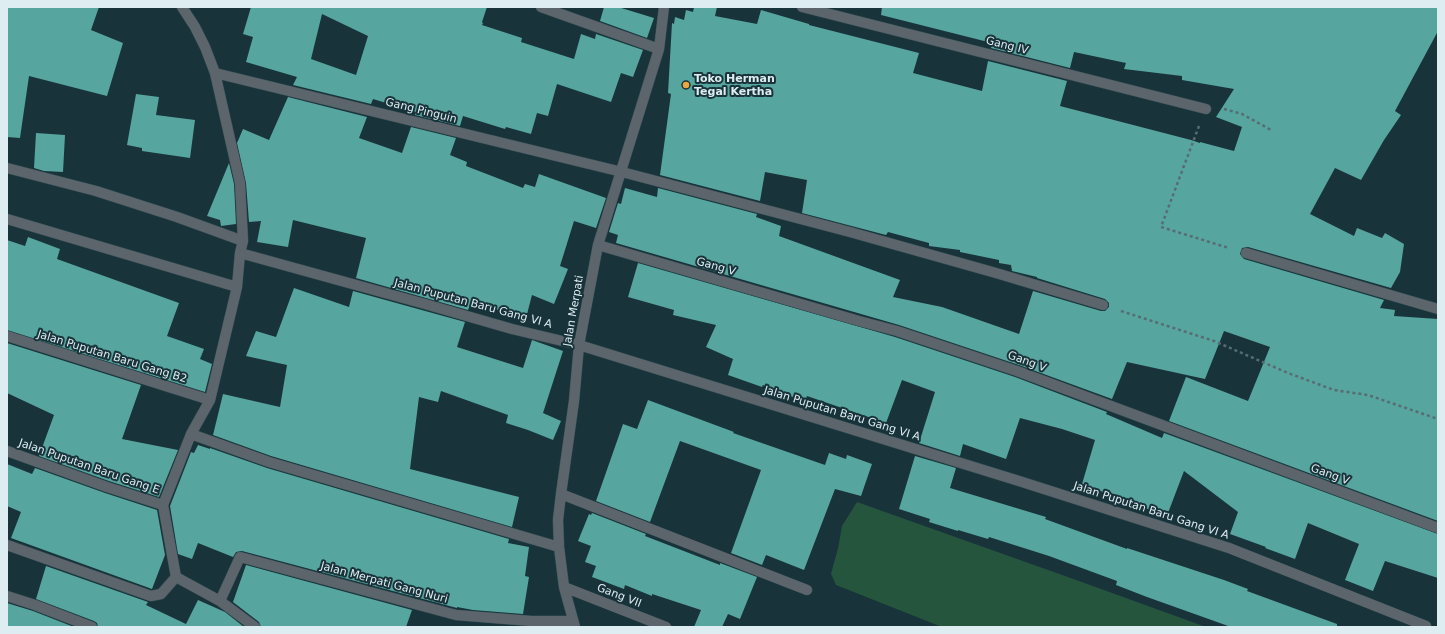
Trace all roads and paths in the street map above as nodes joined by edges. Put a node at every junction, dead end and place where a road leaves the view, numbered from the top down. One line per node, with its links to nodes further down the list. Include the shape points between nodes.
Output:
1 (182, 7): 6 (street, via 195,27)
2 (541, 7): 5 (street)
3 (664, 7): 5 (street, Jalan Merpati)
4 (802, 7): 7 (street, Gang IV)
5 (659, 49): 10 (street, Jalan Merpati)
6 (215, 73): 10 (street, Gang Pinguin); 12 (street, via 240,183)
7 (1206, 109): 8 (path, via 1218,108 1242,114); 15 (path, via 1161,227)
8 (1272, 131)
9 (7, 168): 12 (street, via 96,191)
10 (622, 172): 13 (street, Jalan Merpati); 17 (street, Gang Pinguin, via 865,236)
11 (7, 219): 16 (street)
12 (243, 241): 14 (street)
13 (598, 245): 20 (street, Jalan Merpati); 27 (street, Gang V, via 897,331 1002,366)
14 (240, 253): 16 (street); 20 (street, Jalan Puputan Baru Gang VI A, via 512,329)
15 (1246, 253): 18 (street)
16 (237, 287): 21 (street)
17 (1103, 305): 22 (path, via 1214,341 1334,390 1368,395)
18 (1438, 308)
19 (7, 336): 21 (street, Jalan Puputan Baru Gang B2)
20 (579, 345): 25 (street, Jalan Merpati); 36 (street, Jalan Puputan Baru Gang VI A, via 1229,548)
21 (210, 400): 23 (street)
22 (1438, 419)
23 (191, 434): 26 (street); 29 (street, via 269,462)
24 (7, 451): 26 (street, Jalan Puputan Baru Gang E)
25 (561, 494): 29 (street, Jalan Merpati, via 558,520); 32 (street)
26 (163, 505): 30 (street)
27 (1438, 528)
28 (7, 545): 30 (street, via 151,596 161,594)
29 (559, 547): 31 (street, Jalan Merpati)
30 (176, 577): 34 (street)
31 (564, 587): 35 (street, Jalan Merpati); 39 (street, Gang VII)
32 (807, 590)
33 (7, 596): 37 (street)
34 (220, 601): 35 (street, Jalan Merpati Gang Nuri, via 240,557 456,615); 38 (street)
35 (574, 624)
36 (1426, 626)
37 (92, 627)
38 (255, 627)
39 (666, 627)

